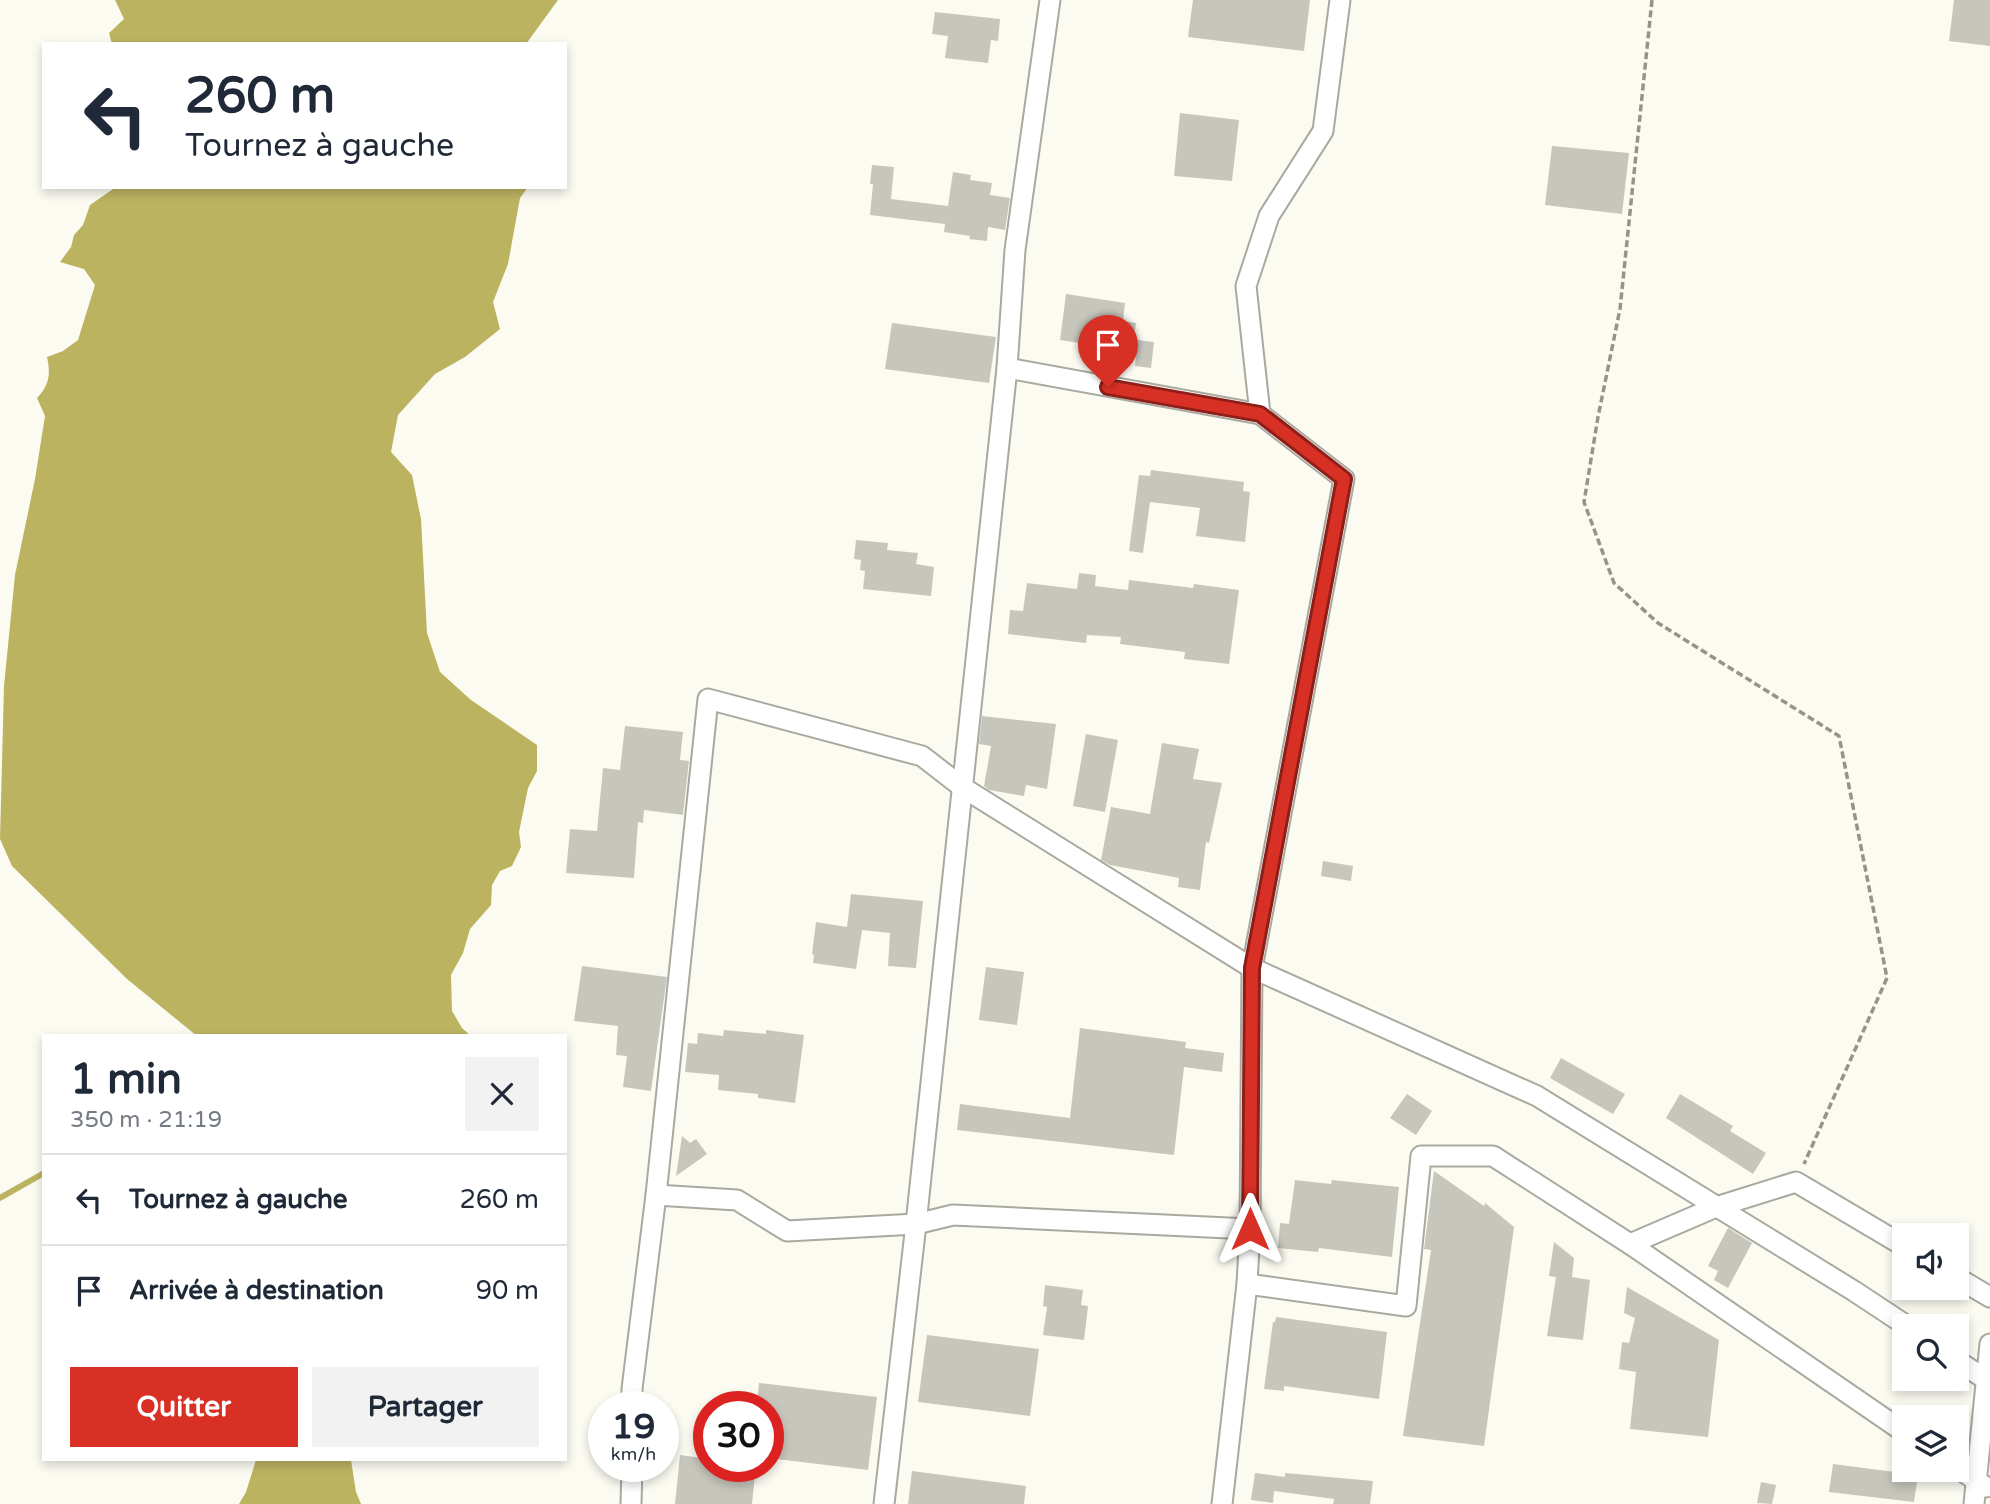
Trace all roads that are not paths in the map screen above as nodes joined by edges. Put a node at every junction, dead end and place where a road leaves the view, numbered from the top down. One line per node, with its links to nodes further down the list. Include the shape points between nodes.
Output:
1 (1050, 0): 3 (street, via 1015,250)
2 (1339, 0): 4 (street, via 1324,131 1269,216 1246,286)
3 (1007, 368): 4 (street); 5 (street)
4 (1260, 414): 6 (street, via 1344,479)
5 (962, 787): 6 (street); 7 (street, via 922,757 708,699); 9 (street)
6 (1252, 968): 8 (street, via 1537,1097); 10 (street)
7 (656, 1195): 9 (street, via 737,1200 787,1231); 20 (street)
8 (1716, 1207): 11 (street, via 1796,1182); 12 (street); 16 (street)
9 (916, 1224): 10 (street, via 953,1215); 26 (street)
10 (1250, 1229): 13 (street)
11 (1892, 1239)
12 (1630, 1244): 13 (street, via 1493,1156 1421,1156 1406,1306); 21 (street)
13 (1247, 1284): 27 (street)
14 (1969, 1285): 15 (street)
15 (1990, 1297)
16 (1892, 1316)
17 (1990, 1344): 19 (street)
18 (1969, 1368): 19 (street)
19 (1988, 1379): 24 (street)
20 (632, 1391)
21 (1892, 1424)
22 (1969, 1475): 24 (street)
23 (632, 1482): 25 (street)
24 (1984, 1485): 28 (street)
25 (631, 1504)
26 (884, 1504)
27 (1222, 1504)
28 (1975, 1504)

